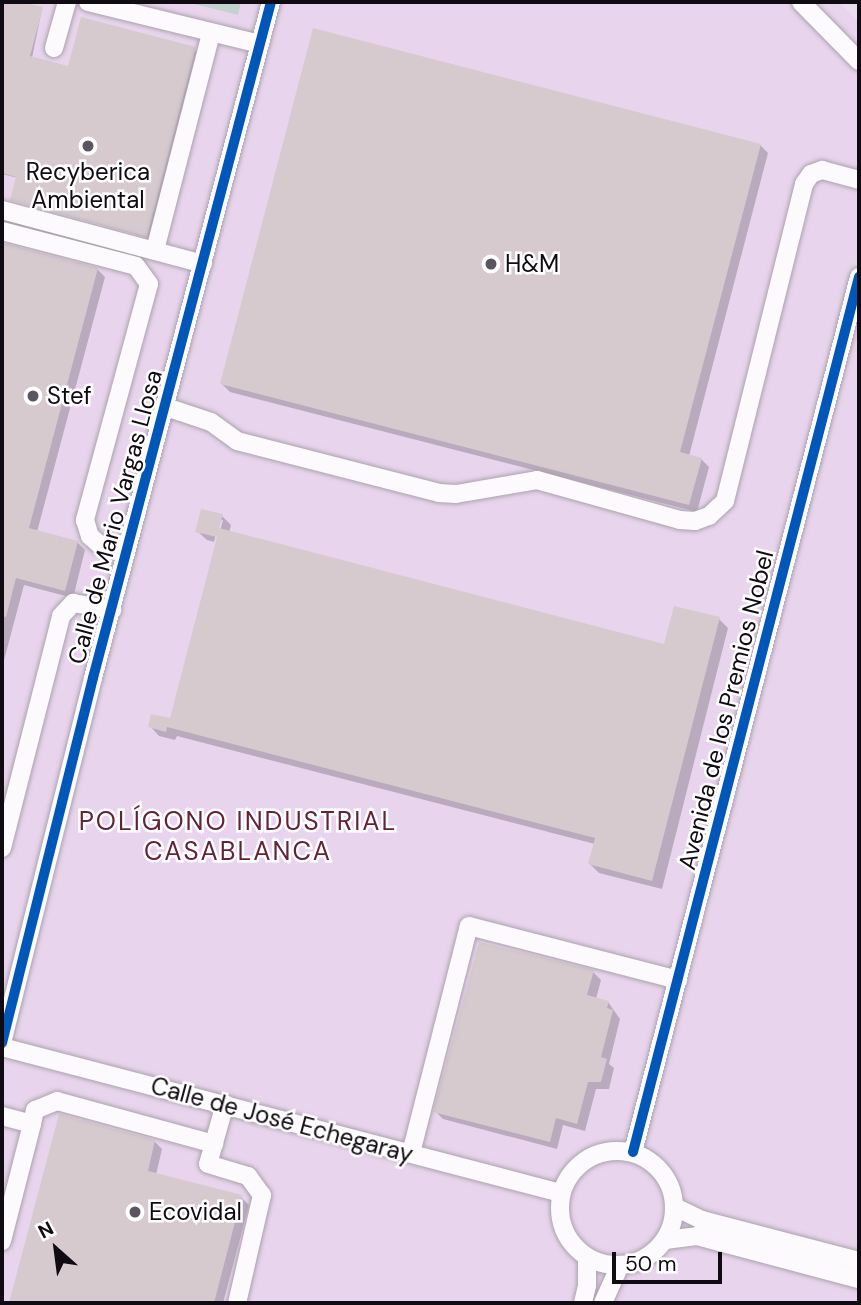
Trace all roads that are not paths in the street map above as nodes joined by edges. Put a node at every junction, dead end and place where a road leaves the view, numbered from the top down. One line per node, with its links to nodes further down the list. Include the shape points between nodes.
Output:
1 (67, 2): 7 (street)
2 (88, 2): 5 (street)
3 (271, 2): 6 (street, Calle de Mario Vargas Llosa)
4 (802, 2): 8 (street)
5 (211, 33): 6 (street); 12 (street)
6 (260, 44): 13 (street, Calle de Mario Vargas Llosa)
7 (54, 48)
8 (859, 61)
9 (859, 180): 15 (street, via 822,170 811,174 804,184 725,501 709,516 695,521 537,480 439,493 237,441 211,422)
10 (2, 210): 12 (street)
11 (2, 231): 16 (street, via 136,266 149,284 85,520 90,536 100,545)
12 (155, 250): 13 (street)
13 (203, 264): 15 (street, Calle de Mario Vargas Llosa)
14 (859, 278): 19 (street, Avenida de los Premios Nobel)
15 (166, 407): 16 (street, Calle de Mario Vargas Llosa)
16 (127, 550): 17 (street, Calle de Mario Vargas Llosa)
17 (112, 610): 18 (street, via 73,603 61,616); 20 (street, Calle de Mario Vargas Llosa)
18 (2, 848)
19 (678, 980): 25 (street, Avenida de los Premios Nobel); 26 (street, via 469,926)
20 (2, 1045): 21 (street, Calle de José Echegaray)
21 (225, 1104): 24 (street); 26 (street, Calle de José Echegaray)
22 (2, 1116): 23 (street)
23 (32, 1124): 24 (street, via 36,1111 57,1101); 30 (street)
24 (214, 1144): 35 (street, via 208,1164 248,1176 262,1195)
25 (633, 1152): 27 (street, via 606,1152 581,1163); 28 (street, via 661,1170)
26 (411, 1153): 27 (street, Calle de José Echegaray)
27 (561, 1193): 31 (street, via 559,1212 564,1230)
28 (675, 1207): 29 (street); 32 (street, via 702,1220)
29 (665, 1240): 33 (street, via 649,1256); 34 (street, via 697,1236)
30 (2, 1241)
31 (587, 1257): 33 (street); 36 (street)
32 (859, 1261)
33 (620, 1265): 37 (street)
34 (859, 1279)
35 (237, 1303)
36 (583, 1303)
37 (603, 1303)

